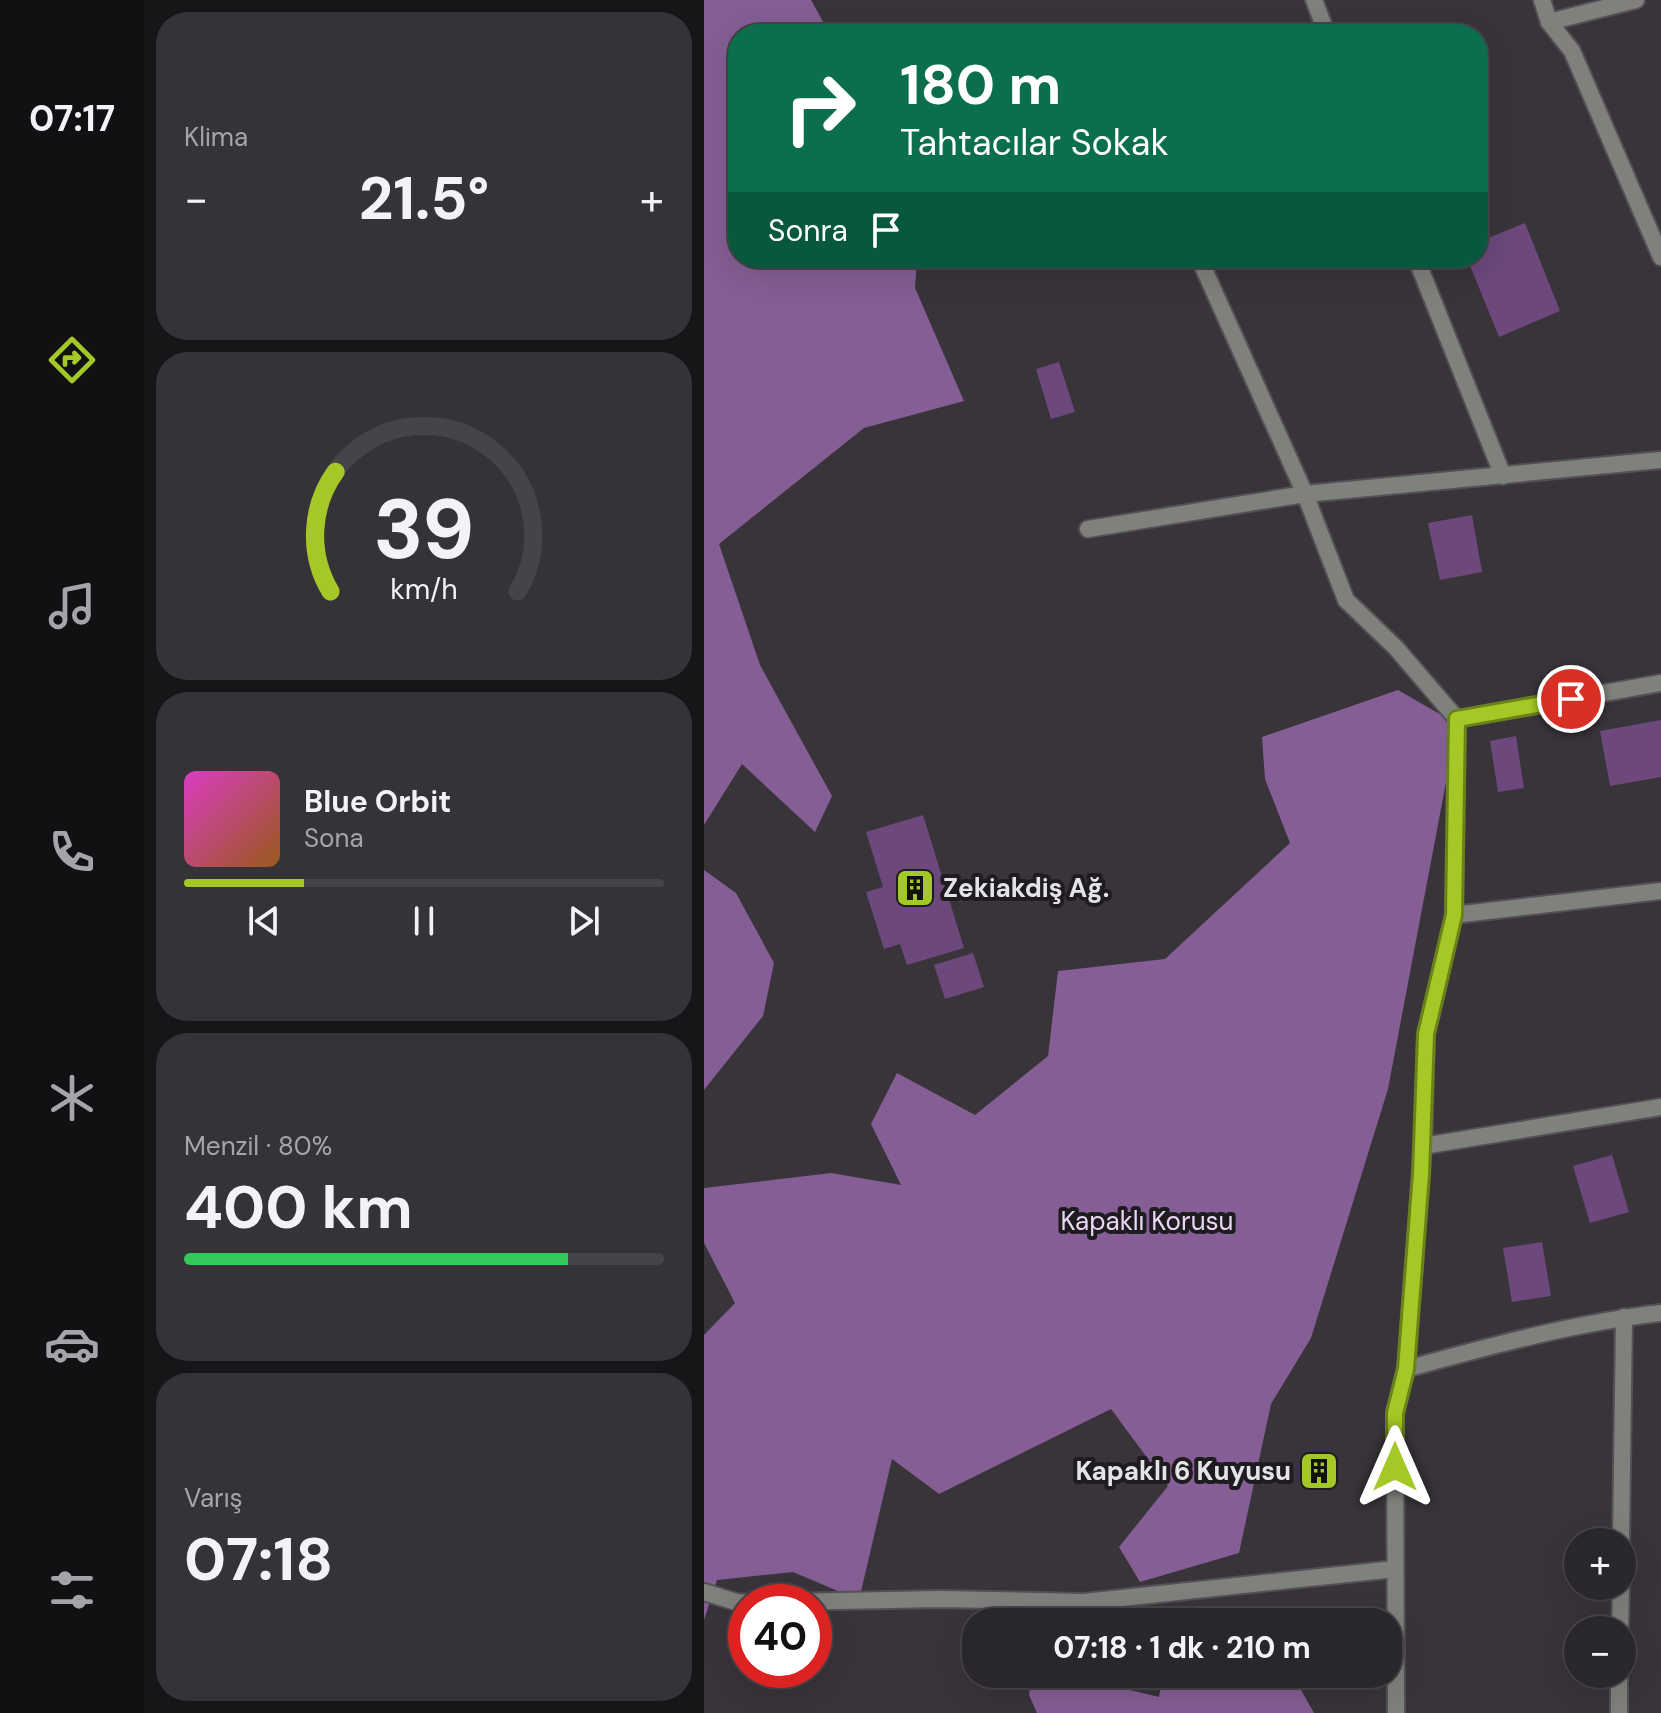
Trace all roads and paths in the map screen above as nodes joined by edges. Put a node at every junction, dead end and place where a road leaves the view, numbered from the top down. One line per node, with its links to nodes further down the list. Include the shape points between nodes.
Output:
1 (1314, 0): 5 (street)
2 (1542, 0): 4 (street)
3 (1636, 0): 4 (street)
4 (1549, 22): 6 (street, via 1572,51)
5 (1323, 24)
6 (1661, 257)
7 (1203, 268): 11 (street)
8 (1420, 268): 10 (street)
9 (1661, 460): 10 (street)
10 (1503, 476): 11 (street)
11 (1305, 494): 12 (street); 14 (street, via 1346,600)
12 (1088, 529)
13 (1661, 683): 14 (street)
14 (1457, 719): 16 (street)
15 (1661, 891): 16 (street)
16 (1454, 915): 18 (street, via 1426,1034)
17 (1661, 1107): 18 (street)
18 (1423, 1146): 21 (street)
19 (1661, 1313): 20 (street)
20 (1624, 1317): 21 (street, via 1514,1339); 22 (street)
21 (1406, 1369): 23 (street, via 1395,1413)
22 (1621, 1528)
23 (1395, 1569): 26 (street, via 1084,1602); 28 (street)
24 (704, 1592): 25 (street)
25 (728, 1600)
26 (832, 1601)
27 (1619, 1688): 29 (street)
28 (1396, 1713)
29 (1619, 1713)

